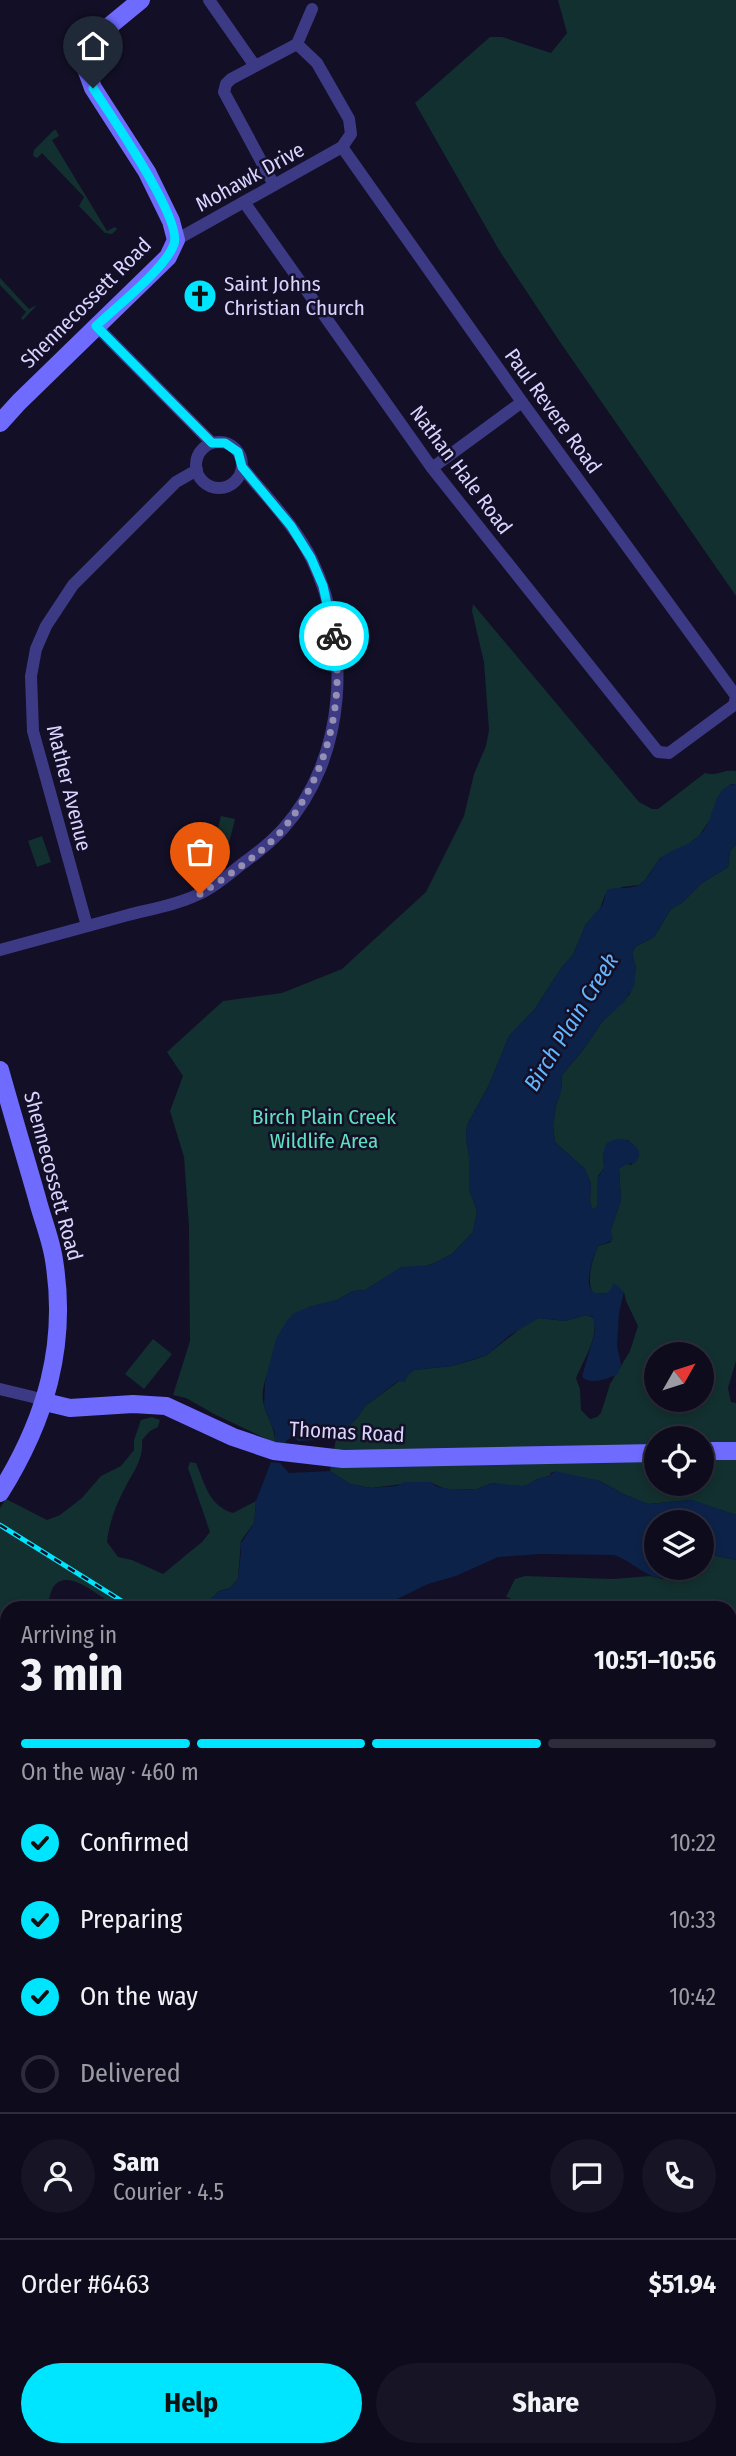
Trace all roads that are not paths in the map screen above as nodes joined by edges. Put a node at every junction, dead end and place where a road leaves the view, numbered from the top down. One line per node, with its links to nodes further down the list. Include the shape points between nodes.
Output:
1 (141, 0): 9 (street, Shennecossett Road, via 96,37 85,54 85,66 93,88 152,182)
2 (209, 0): 5 (street)
3 (312, 9): 4 (street)
4 (297, 44): 5 (street); 6 (street, via 317,63 349,119 351,134)
5 (255, 66): 7 (street, via 231,79 224,92)
6 (342, 146): 7 (street, Mohawk Drive); 11 (street, Paul Revere Road)
7 (274, 185): 8 (street, Mohawk Drive)
8 (244, 202): 9 (street, Mohawk Drive); 15 (street, Nathan Hale Road)
9 (176, 240): 10 (street, Shennecossett Road, via 168,257)
10 (96, 326): 12 (street, Shennecossett Road); 13 (street)
11 (522, 402): 15 (street); 19 (street, Paul Revere Road)
12 (0, 423)
13 (212, 443): 14 (street, via 232,447); 16 (street, via 199,455)
14 (242, 467): 17 (street); 18 (street)
15 (432, 468): 19 (street, Nathan Hale Road, via 658,752 668,753 734,705)
16 (197, 470): 17 (street, via 203,482 216,488); 20 (street, Mather Avenue, via 176,482 73,585 36,649 31,676 33,731)
17 (235, 482): 18 (street)
18 (260, 489): 20 (street, via 311,558 332,620 338,686 322,761 302,804 283,829 219,881 200,894)
19 (736, 696)
20 (87, 926): 21 (street)
21 (0, 950)
22 (0, 1070): 24 (street, Shennecossett Road, via 54,1257 56,1345)
23 (0, 1390): 24 (street)
24 (45, 1402): 27 (street, Thomas Road, via 70,1408 166,1406 278,1452 365,1460); 28 (street, Shennecossett Road)
25 (714, 1451): 26 (street)
26 (736, 1451)
27 (644, 1452)
28 (0, 1493)

